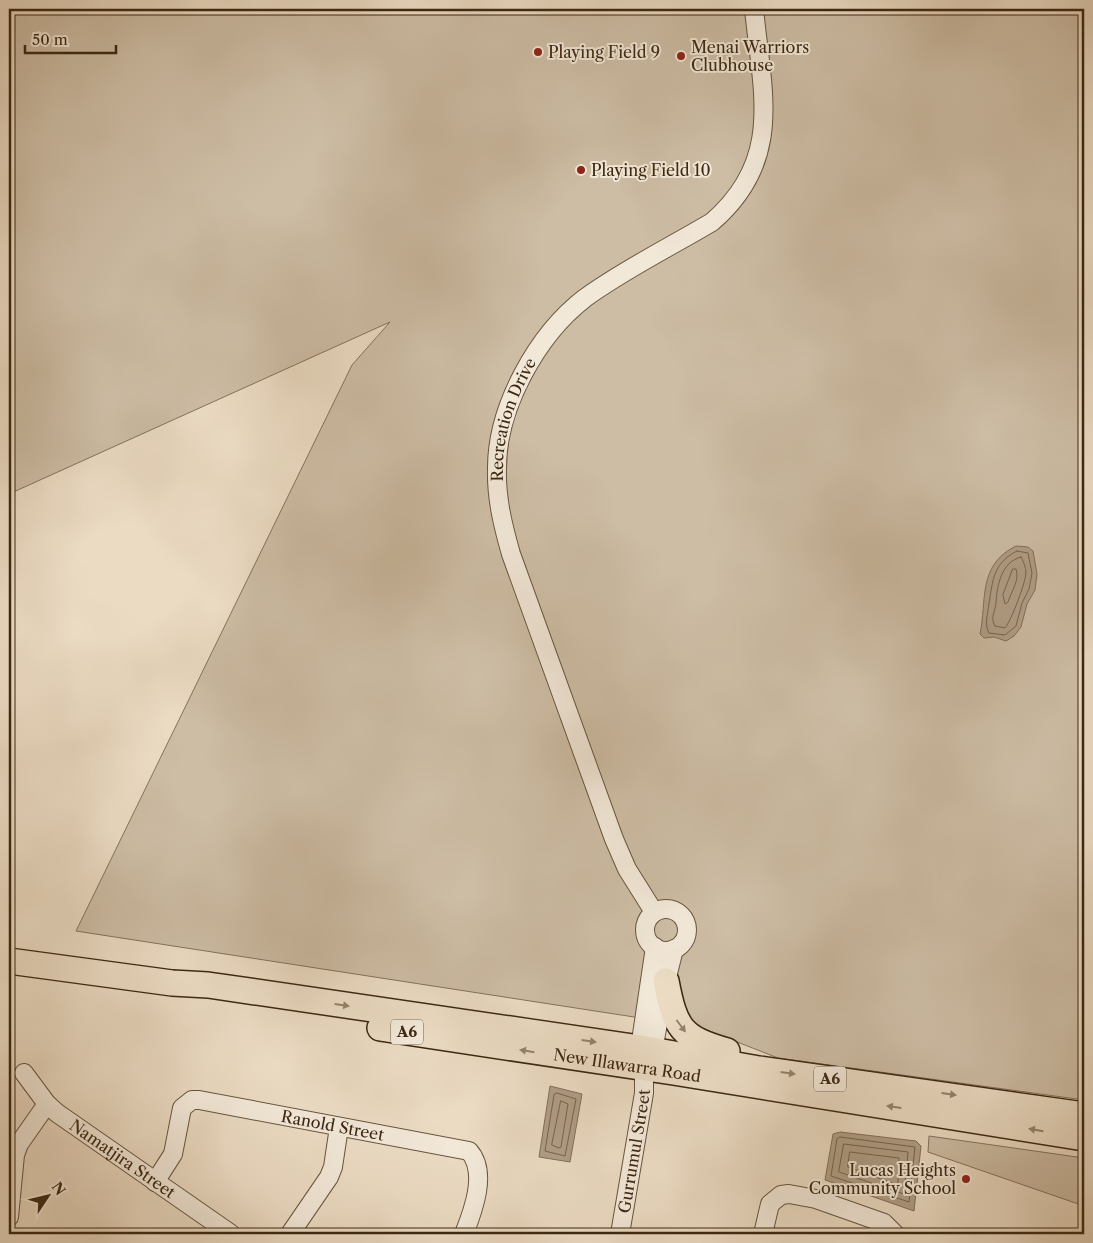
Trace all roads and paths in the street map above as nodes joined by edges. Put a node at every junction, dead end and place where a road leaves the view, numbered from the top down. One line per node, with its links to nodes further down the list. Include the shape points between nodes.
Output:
1 (754, 9): 2 (street, Recreation Drive, via 764,133 758,159 747,182 729,207 712,222 585,299 544,338 512,400 496,467 500,514 510,554 614,839 627,869)
2 (654, 912): 3 (street, via 645,927 647,938); 4 (street, via 672,910 683,917 686,936)
3 (654, 947): 4 (street); 7 (street)
4 (674, 949): 6 (street)
5 (9, 961): 7 (highway, New Illawarra Road / A6, via 172,983 205,995 324,1020)
6 (666, 981): 7 (street); 8 (highway, one-way to 8, via 671,1008 683,1031 704,1045 727,1051)
7 (646, 1056): 8 (highway, New Illawarra Road / A6); 13 (highway, New Illawarra Road / A6, one-way to 7); 19 (street, Gurrumul Street, via 642,1108)
8 (759, 1069): 11 (highway, New Illawarra Road / A6, one-way to 11)
9 (24, 1073): 10 (street, Namatjira Street)
10 (47, 1104): 14 (street, Namatjira Street); 15 (street, via 15,1155)
11 (1084, 1115)
12 (340, 1126): 14 (street, Ranold Street, via 200,1100 186,1103 180,1113 173,1154); 17 (street, via 329,1177); 18 (street, Ranold Street, via 469,1151 477,1161 478,1173 474,1207)
13 (1084, 1138)
14 (155, 1182): 16 (street, Namatjira Street)
15 (9, 1217)
16 (231, 1234)
17 (290, 1234)
18 (464, 1234)
19 (620, 1234)
20 (763, 1234): 21 (street, via 766,1212 774,1199 789,1194 807,1196 884,1223)
21 (895, 1234)

